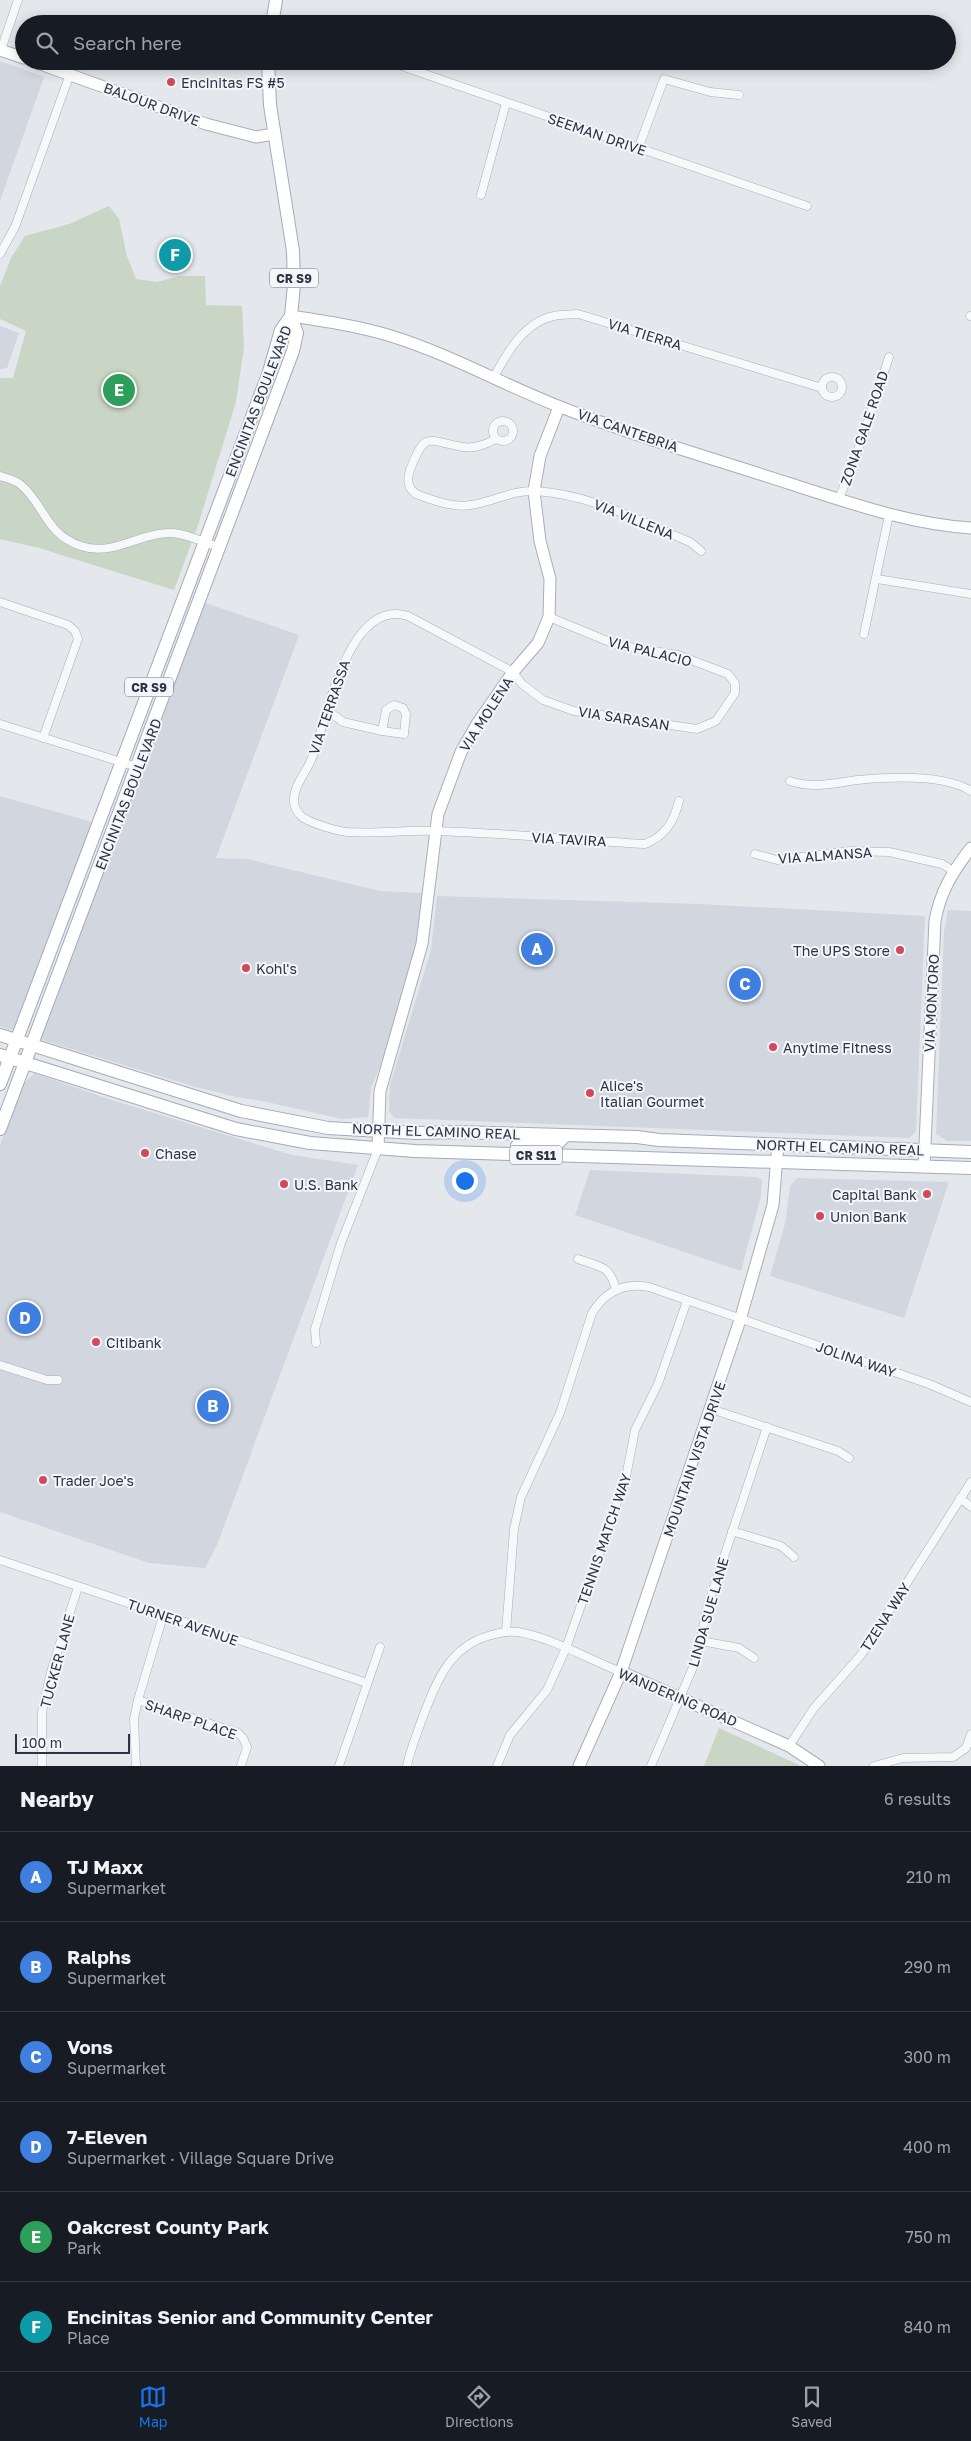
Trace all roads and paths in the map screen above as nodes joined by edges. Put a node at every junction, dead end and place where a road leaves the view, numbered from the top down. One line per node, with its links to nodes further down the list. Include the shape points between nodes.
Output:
1 (18, 0): 4 (street)
2 (276, 0): 3 (main road)
3 (274, 15)
4 (0, 50): 5 (street)
5 (15, 55)
6 (58, 70): 9 (street, BALOUR DRIVE)
7 (268, 70): 12 (main road, ENCINITAS BOULEVARD / CR S9)
8 (412, 70): 11 (street, SEEMAN DRIVE)
9 (70, 74): 12 (street, BALOUR DRIVE, via 206,124 256,137); 16 (street, via 15,228)
10 (738, 95): 13 (street, via 710,92 664,78)
11 (506, 103): 13 (street, SEEMAN DRIVE); 14 (street)
12 (274, 134): 17 (main road, ENCINITAS BOULEVARD / CR S9, via 293,251)
13 (638, 149): 15 (street, SEEMAN DRIVE)
14 (481, 196)
15 (807, 206)
16 (0, 254)
17 (291, 316): 19 (street, VIA CANTEBRIA, via 391,336); 28 (main road, ENCINITAS BOULEVARD / CR S9, via 282,330); 29 (main road, ENCINITAS BOULEVARD / CR S9, via 297,333 293,352)
18 (889, 357): 25 (street, ZONA GALE ROAD)
19 (493, 379): 20 (street, VIA TIERRA, via 507,353 529,329 554,316 578,314); 21 (street, VIA CANTEBRIA)
20 (822, 388)
21 (558, 407): 24 (street, VIA MOLENA, via 540,456); 25 (street, VIA CANTEBRIA)
22 (496, 438): 24 (street, VIA VILLENA, via 481,446 464,448 434,439 426,441 418,449 408,477 410,490 457,506)
23 (0, 476): 28 (street, via 20,483 48,523 66,540 81,546 96,550 171,532)
24 (534, 491): 30 (street, VIA VILLENA, via 594,501 690,542); 34 (street, VIA MOLENA, via 540,541 550,579)
25 (840, 499): 26 (street, VIA CANTEBRIA)
26 (889, 515): 27 (street, VIA CANTEBRIA); 31 (street)
27 (971, 528)
28 (204, 543): 29 (street); 42 (main road, ENCINITAS BOULEVARD / CR S9)
29 (220, 548): 43 (main road, ENCINITAS BOULEVARD / CR S9)
30 (700, 550)
31 (877, 580): 32 (street); 35 (street)
32 (971, 594)
33 (0, 602): 41 (street, via 68,625 78,639)
34 (549, 617): 36 (street, VIA MOLENA, via 538,643); 37 (street, VIA PALACIO, via 617,645 678,655 728,674 735,683)
35 (864, 634)
36 (513, 672): 37 (street, VIA SARASAN, via 522,684 543,700 574,711 697,729 716,721); 38 (street, VIA TERRASSA, via 398,613 375,620 350,647); 47 (street, VIA MOLENA, via 460,752 450,774)
37 (732, 697)
38 (327, 710): 40 (street, via 343,722); 47 (street, VIA TERRASSA, via 312,758 294,799 302,818 346,832)
39 (0, 724): 41 (street)
40 (382, 731)
41 (43, 738): 42 (street)
42 (121, 762): 43 (street); 48 (main road, ENCINITAS BOULEVARD / CR S9)
43 (137, 767): 52 (main road, ENCINITAS BOULEVARD / CR S9)
44 (790, 781): 45 (street, via 812,786 894,778 950,782)
45 (971, 791)
46 (679, 801): 47 (street, VIA TAVIRA, via 676,815 667,829 659,838 645,844)
47 (434, 831): 63 (street, VIA MOLENA, via 422,944 380,1091)
48 (96, 833): 52 (main road, via 102,840 89,875); 54 (main road, ENCINITAS BOULEVARD / CR S9)
49 (971, 848): 51 (street, VIA MONTORO)
50 (754, 854): 51 (street, VIA ALMANSA, via 777,860 851,851 889,852 942,864)
51 (953, 871): 68 (street, VIA MONTORO, via 940,899 934,931)
52 (89, 896): 55 (main road, ENCINITAS BOULEVARD / CR S9)
53 (0, 1035): 54 (main road)
54 (17, 1040): 55 (main road, CR S11); 56 (main road, ENCINITAS BOULEVARD / CR S9)
55 (32, 1045): 57 (main road, ENCINITAS BOULEVARD / CR S9); 59 (main road, NORTH EL CAMINO REAL / CR S11)
56 (5, 1057): 57 (main road, CR S11); 58 (main road, ENCINITAS BOULEVARD / CR S9)
57 (25, 1063): 60 (main road, NORTH EL CAMINO REAL / CR S11); 62 (main road, ENCINITAS BOULEVARD / CR S9)
58 (0, 1084)
59 (241, 1111): 60 (main road, via 233,1115 196,1106); 61 (main road, NORTH EL CAMINO REAL / CR S11)
60 (189, 1114): 64 (main road, NORTH EL CAMINO REAL / CR S11, via 236,1129)
61 (341, 1128): 63 (main road, NORTH EL CAMINO REAL / CR S11); 64 (main road, via 326,1132 273,1123)
62 (0, 1129)
63 (379, 1131): 65 (main road, NORTH EL CAMINO REAL / CR S11); 67 (street, VIA MOLENA)
64 (259, 1132): 67 (main road, NORTH EL CAMINO REAL / CR S11, via 310,1143)
65 (566, 1136): 66 (main road, NORTH EL CAMINO REAL / CR S11); 70 (main road, via 555,1146 502,1146)
66 (778, 1144): 68 (main road, NORTH EL CAMINO REAL / CR S11); 71 (street, MOUNTAIN VISTA DRIVE)
67 (378, 1149): 70 (main road, NORTH EL CAMINO REAL / CR S11); 78 (street, NORTH EL CAMINO REAL, via 341,1243 315,1329)
68 (925, 1150): 69 (main road, NORTH EL CAMINO REAL / CR S11); 72 (street, VIA MONTORO)
69 (971, 1152)
70 (489, 1153): 71 (main road, NORTH EL CAMINO REAL / CR S11)
71 (776, 1163): 72 (main road, NORTH EL CAMINO REAL / CR S11); 77 (street, MOUNTAIN VISTA DRIVE, via 773,1205)
72 (924, 1167): 73 (main road, NORTH EL CAMINO REAL / CR S11)
73 (971, 1168)
74 (578, 1259): 75 (street, via 608,1270)
75 (616, 1290): 76 (street, JOLINA WAY, via 638,1285); 93 (street, via 598,1302 592,1313 560,1413 521,1498 514,1529)
76 (687, 1301): 77 (street, JOLINA WAY); 96 (street, TENNIS MATCH WAY, via 658,1384 635,1430 626,1477)
77 (740, 1320): 81 (street, JOLINA WAY, via 928,1384); 82 (street, MOUNTAIN VISTA DRIVE)
78 (316, 1343)
79 (0, 1365): 80 (street, via 47,1380)
80 (58, 1380)
81 (971, 1402)
82 (711, 1409): 83 (street); 98 (street, MOUNTAIN VISTA DRIVE)
83 (767, 1427): 84 (street, via 838,1450); 88 (street, LINDA SUE LANE)
84 (849, 1458)
85 (971, 1482): 86 (street, TZENA WAY)
86 (960, 1498): 87 (street); 103 (street, TZENA WAY, via 861,1655 814,1708)
87 (971, 1507)
88 (732, 1531): 89 (street, via 781,1546); 94 (street, LINDA SUE LANE, via 707,1608)
89 (794, 1557)
90 (0, 1560): 91 (street, TURNER AVENUE)
91 (78, 1587): 92 (street, TURNER AVENUE); 104 (street, TUCKER LANE, via 42,1712)
92 (163, 1616): 99 (street, TURNER AVENUE); 101 (street)
93 (506, 1632): 96 (street, WANDERING ROAD, via 533,1636); 108 (street, via 462,1647 443,1670 435,1684)
94 (701, 1641): 97 (street, via 739,1648); 100 (street, LINDA SUE LANE)
95 (380, 1647): 99 (street)
96 (566, 1648): 98 (street, WANDERING ROAD); 109 (street, TENNIS MATCH WAY, via 547,1690 510,1735)
97 (754, 1658)
98 (621, 1672): 100 (street, WANDERING ROAD); 110 (street, MOUNTAIN VISTA DRIVE)
99 (367, 1683): 107 (street)
100 (680, 1698): 103 (street, WANDERING ROAD); 111 (street, LINDA SUE LANE)
101 (138, 1700): 105 (street, via 134,1719); 106 (street, SHARP PLACE, via 238,1733 247,1747)
102 (971, 1734): 113 (street, via 966,1748 959,1755 903,1758)
103 (789, 1746): 112 (street, WANDERING ROAD)
104 (42, 1766)
105 (136, 1766)
106 (241, 1766)
107 (339, 1766)
108 (407, 1766)
109 (497, 1766)
110 (579, 1766)
111 (651, 1766)
112 (819, 1766)
113 (874, 1766)

